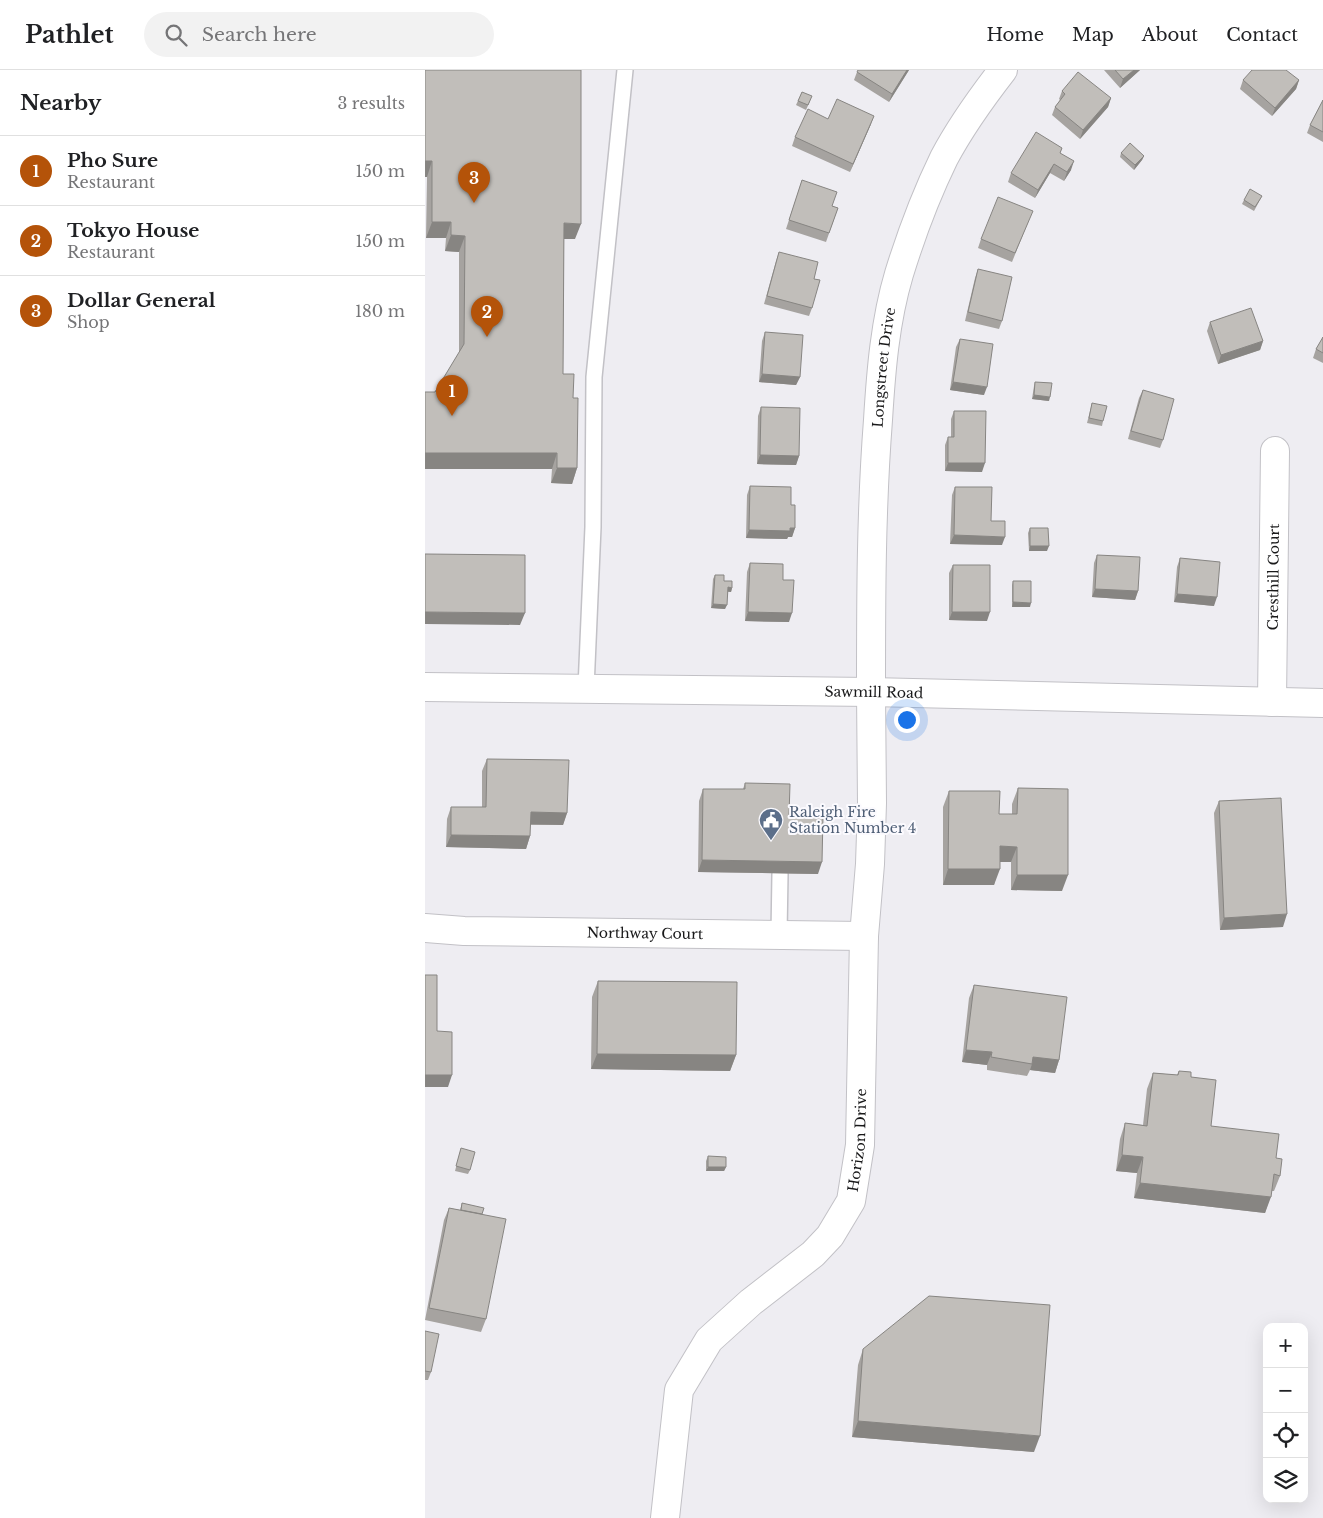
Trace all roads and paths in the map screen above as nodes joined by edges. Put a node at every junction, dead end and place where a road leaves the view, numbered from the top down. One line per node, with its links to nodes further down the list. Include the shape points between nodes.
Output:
1 (625, 70): 5 (lane, via 594,377 593,536)
2 (1003, 70): 6 (street, Longstreet Drive, via 945,157 919,216 899,275 888,323 874,468)
3 (1275, 451): 7 (street, Cresthill Court)
4 (425, 687): 5 (street, Sawmill Road)
5 (585, 688): 6 (street, Sawmill Road)
6 (871, 692): 7 (street, Sawmill Road); 12 (street, Horizon Drive, via 872,803)
7 (1272, 702): 8 (street, Sawmill Road)
8 (1323, 703)
9 (780, 874): 11 (lane)
10 (425, 928): 11 (street, Northway Court)
11 (779, 934): 12 (street, Northway Court)
12 (864, 936): 13 (street, Horizon Drive, via 860,1146 851,1201 830,1236 813,1254 751,1302 709,1340 679,1390)
13 (665, 1518)

